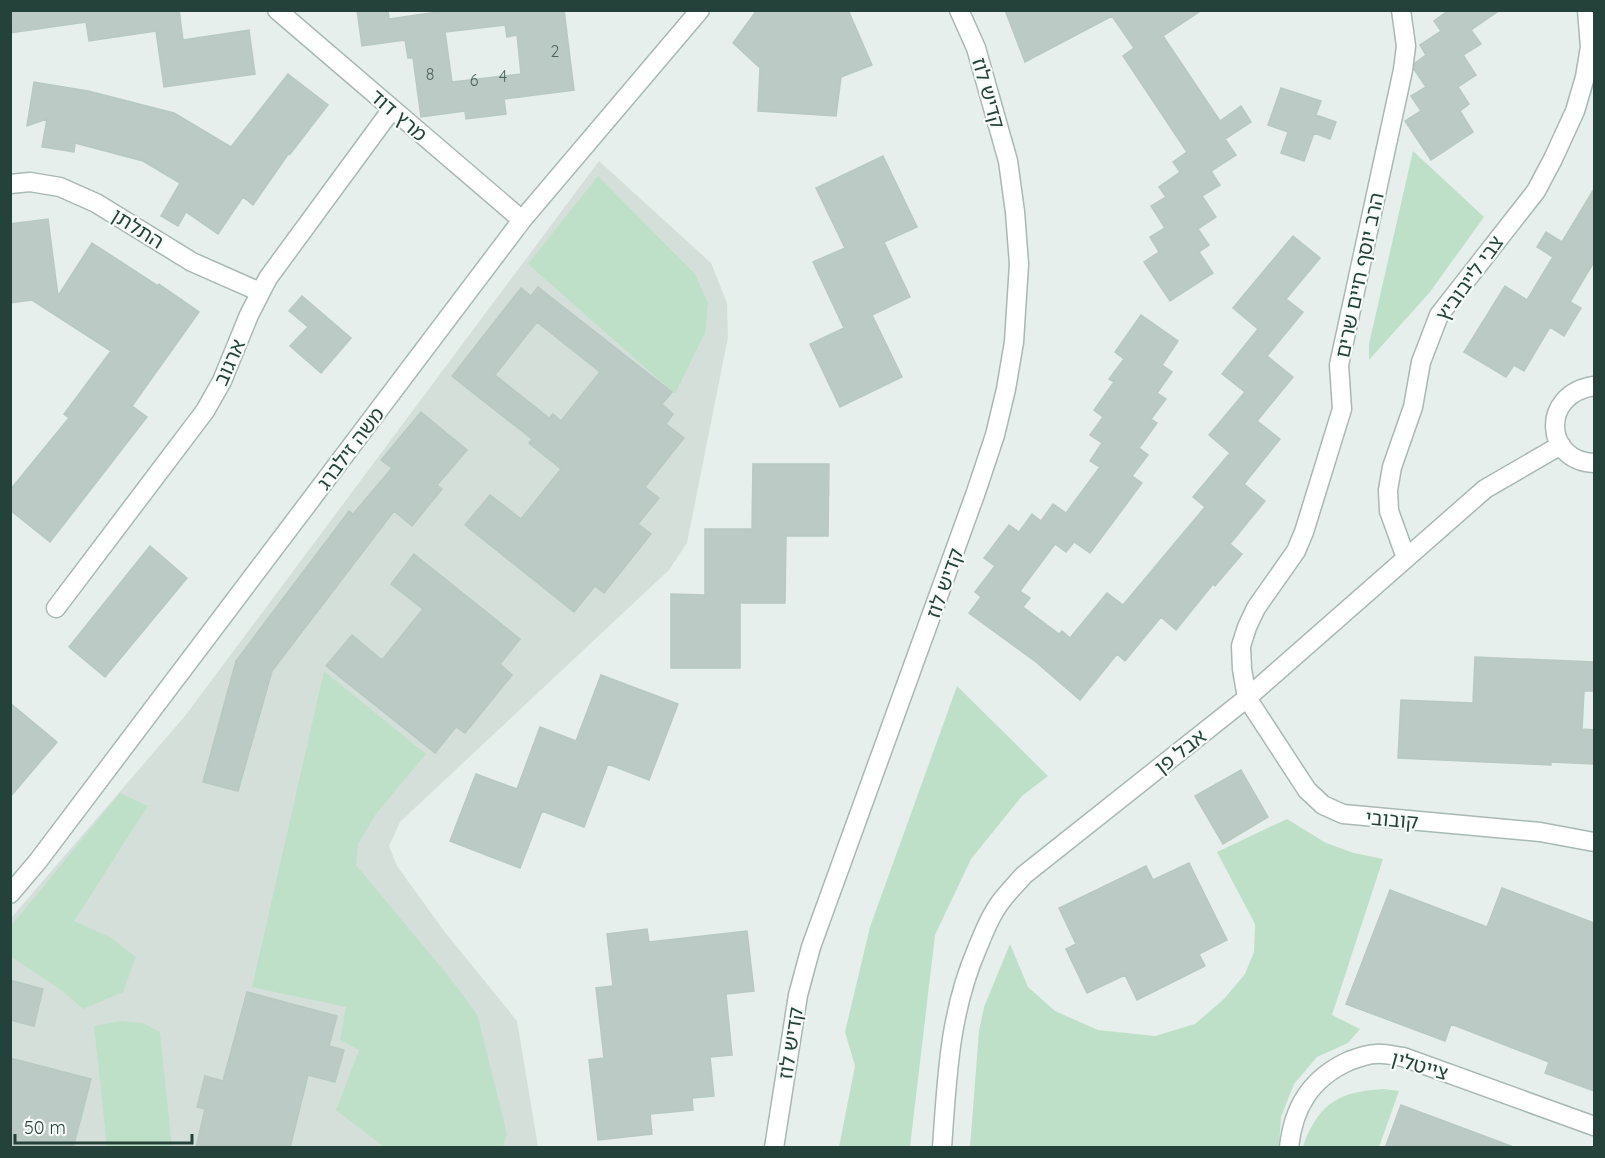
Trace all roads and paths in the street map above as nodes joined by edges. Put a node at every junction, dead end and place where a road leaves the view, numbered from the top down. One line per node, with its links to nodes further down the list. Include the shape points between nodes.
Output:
1 (277, 10): 6 (street, מרץ דוד)
2 (700, 10): 8 (street, משה זילברג)
3 (959, 10): 19 (street, קדיש לוז, via 976,48 1008,161 1019,264 1014,342 995,435 976,492 811,946 796,1005)
4 (1401, 10): 15 (street, הרב יוסף חיים שרים, via 1406,46 1339,365 1342,409 1296,551 1247,627 1241,646)
5 (1587, 10): 13 (street, צבי לייבוביץ, via 1590,47 1585,77 1575,111 1553,159 1536,191 1439,315 1421,362 1413,407 1388,490 1389,511)
6 (392, 109): 8 (street, מרץ דוד); 9 (street, ארגוב)
7 (10, 184): 9 (street, התלתן, via 30,182 60,187 96,203 192,262)
8 (522, 220): 17 (street, משה זילברג)
9 (260, 292): 14 (street, ארגוב, via 205,411)
10 (1594, 386): 11 (street, via 1569,394 1561,404 1555,430)
11 (1561, 445): 12 (street, via 1575,459); 13 (street, אבל פן, via 1485,489)
12 (1594, 463)
13 (1406, 558): 15 (street, אבל פן)
14 (56, 609)
15 (1247, 698): 16 (street, קובובי, via 1306,790 1323,806 1343,814 1540,832); 20 (street, אבל פן, via 1024,875 1002,900 966,973 956,1008)
16 (1594, 842)
17 (10, 894)
18 (1594, 1126): 21 (street, צייטלין, via 1403,1057 1376,1054 1331,1069 1314,1084 1291,1128)
19 (774, 1148)
20 (942, 1148)
21 (1289, 1148)

